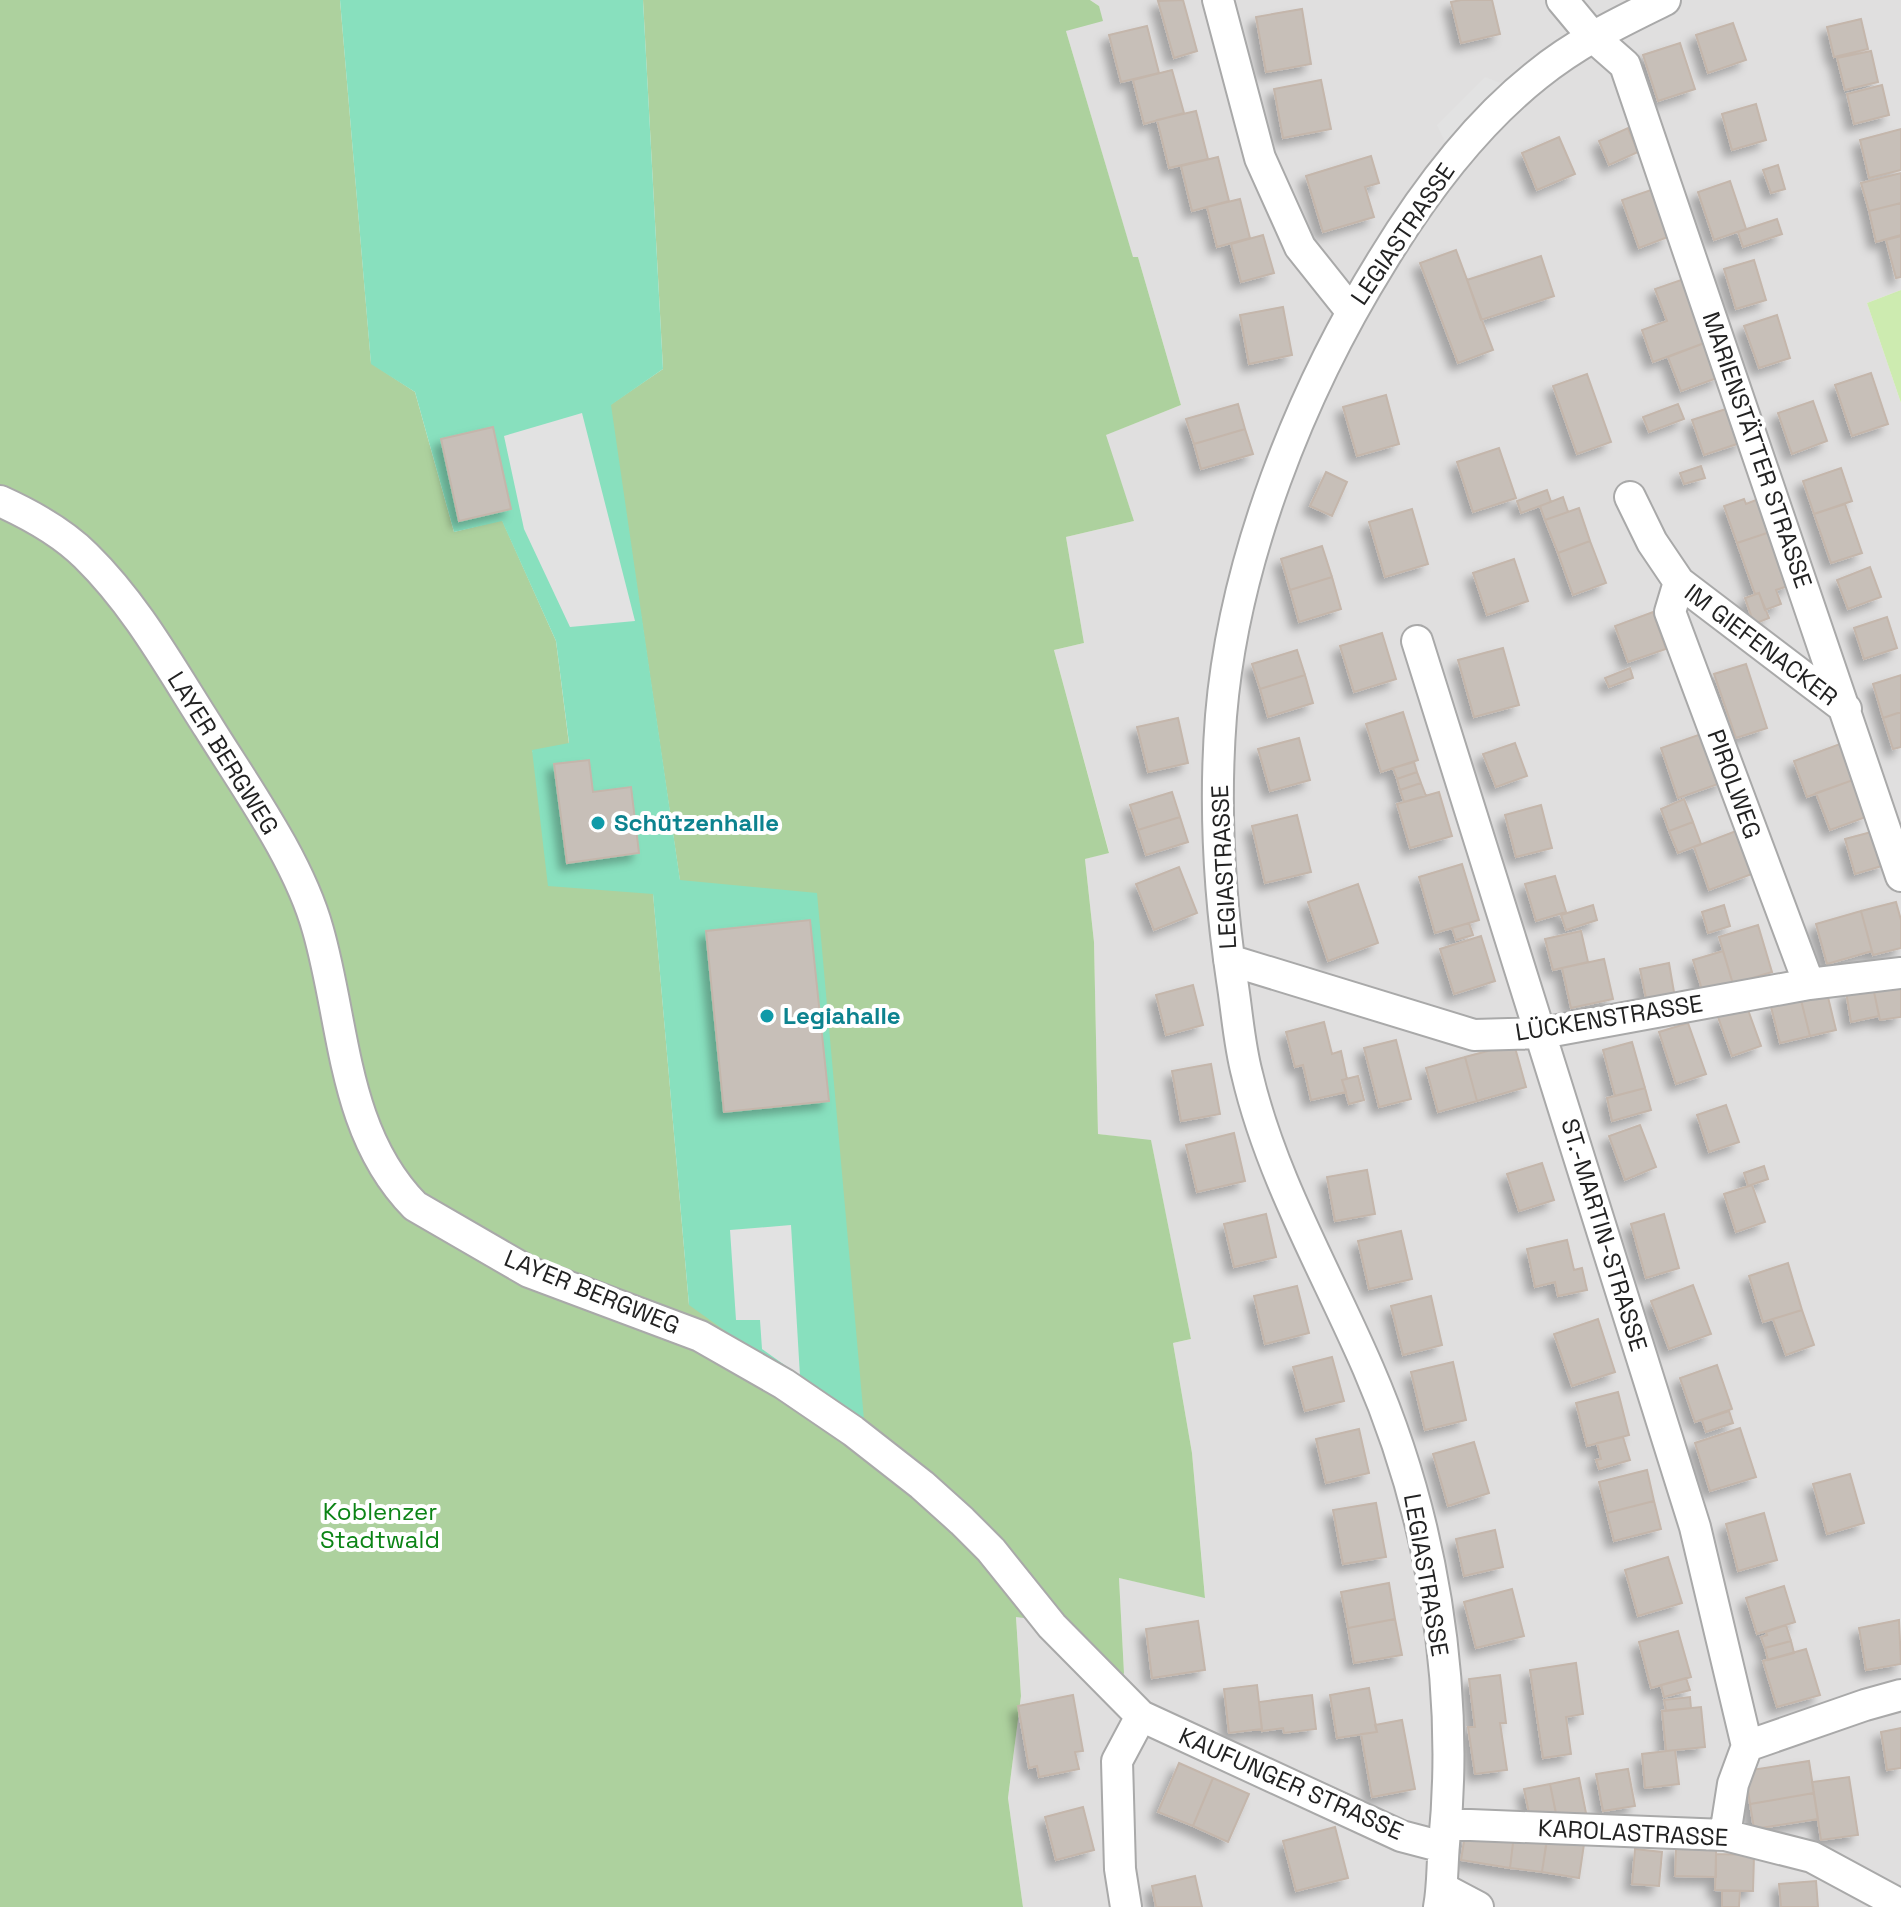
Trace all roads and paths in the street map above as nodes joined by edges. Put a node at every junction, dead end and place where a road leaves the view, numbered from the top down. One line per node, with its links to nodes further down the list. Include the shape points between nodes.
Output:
1 (1218, 0): 5 (street, via 1260,158 1300,247)
2 (1562, 0): 4 (street, MARIENSTÄTTER STRASSE)
3 (1665, 0): 4 (street, LEGIASTRASSE)
4 (1592, 36): 5 (street, LEGIASTRASSE, via 1537,75 1454,158 1412,213); 10 (street, MARIENSTÄTTER STRASSE, via 1625,65)
5 (1351, 311): 12 (street, LEGIASTRASSE, via 1282,461 1240,604 1221,713 1219,765 1221,899)
6 (1630, 497): 8 (street, IM GIEFENACKER)
7 (0, 501): 17 (street, LAYER BERGWEG, via 32,515 84,554 128,601 261,811 317,926 353,1095 366,1135 400,1191 436,1220 529,1272 700,1336 853,1431 962,1521 1052,1626)
8 (1679, 582): 10 (street, IM GIEFENACKER); 14 (street, PIROLWEG, via 1670,612)
9 (1417, 641): 15 (street, ST.-MARTIN-STRASSE)
10 (1846, 709): 11 (street, MARIENSTÄTTER STRASSE)
11 (1901, 876)
12 (1229, 960): 15 (street, LÜCKENSTRASSE, via 1474,1035); 19 (street, LEGIASTRASSE, via 1246,1071 1260,1122 1370,1372 1420,1516 1444,1672)
13 (1901, 973): 14 (street, LÜCKENSTRASSE)
14 (1809, 984): 15 (street, LÜCKENSTRASSE)
15 (1542, 1033): 18 (street, ST.-MARTIN-STRASSE, via 1695,1527)
16 (1901, 1695): 18 (street)
17 (1141, 1716): 19 (street, KAUFUNGER STRASSE, via 1401,1836); 23 (street, via 1117,1761)
18 (1747, 1746): 20 (street, via 1733,1784)
19 (1445, 1835): 20 (street, KAROLASTRASSE); 21 (street, LEGIASTRASSE)
20 (1725, 1835): 22 (street, KAROLASTRASSE, via 1812,1857)
21 (1441, 1898): 24 (street)
22 (1901, 1905)
23 (1126, 1907)
24 (1478, 1907)

